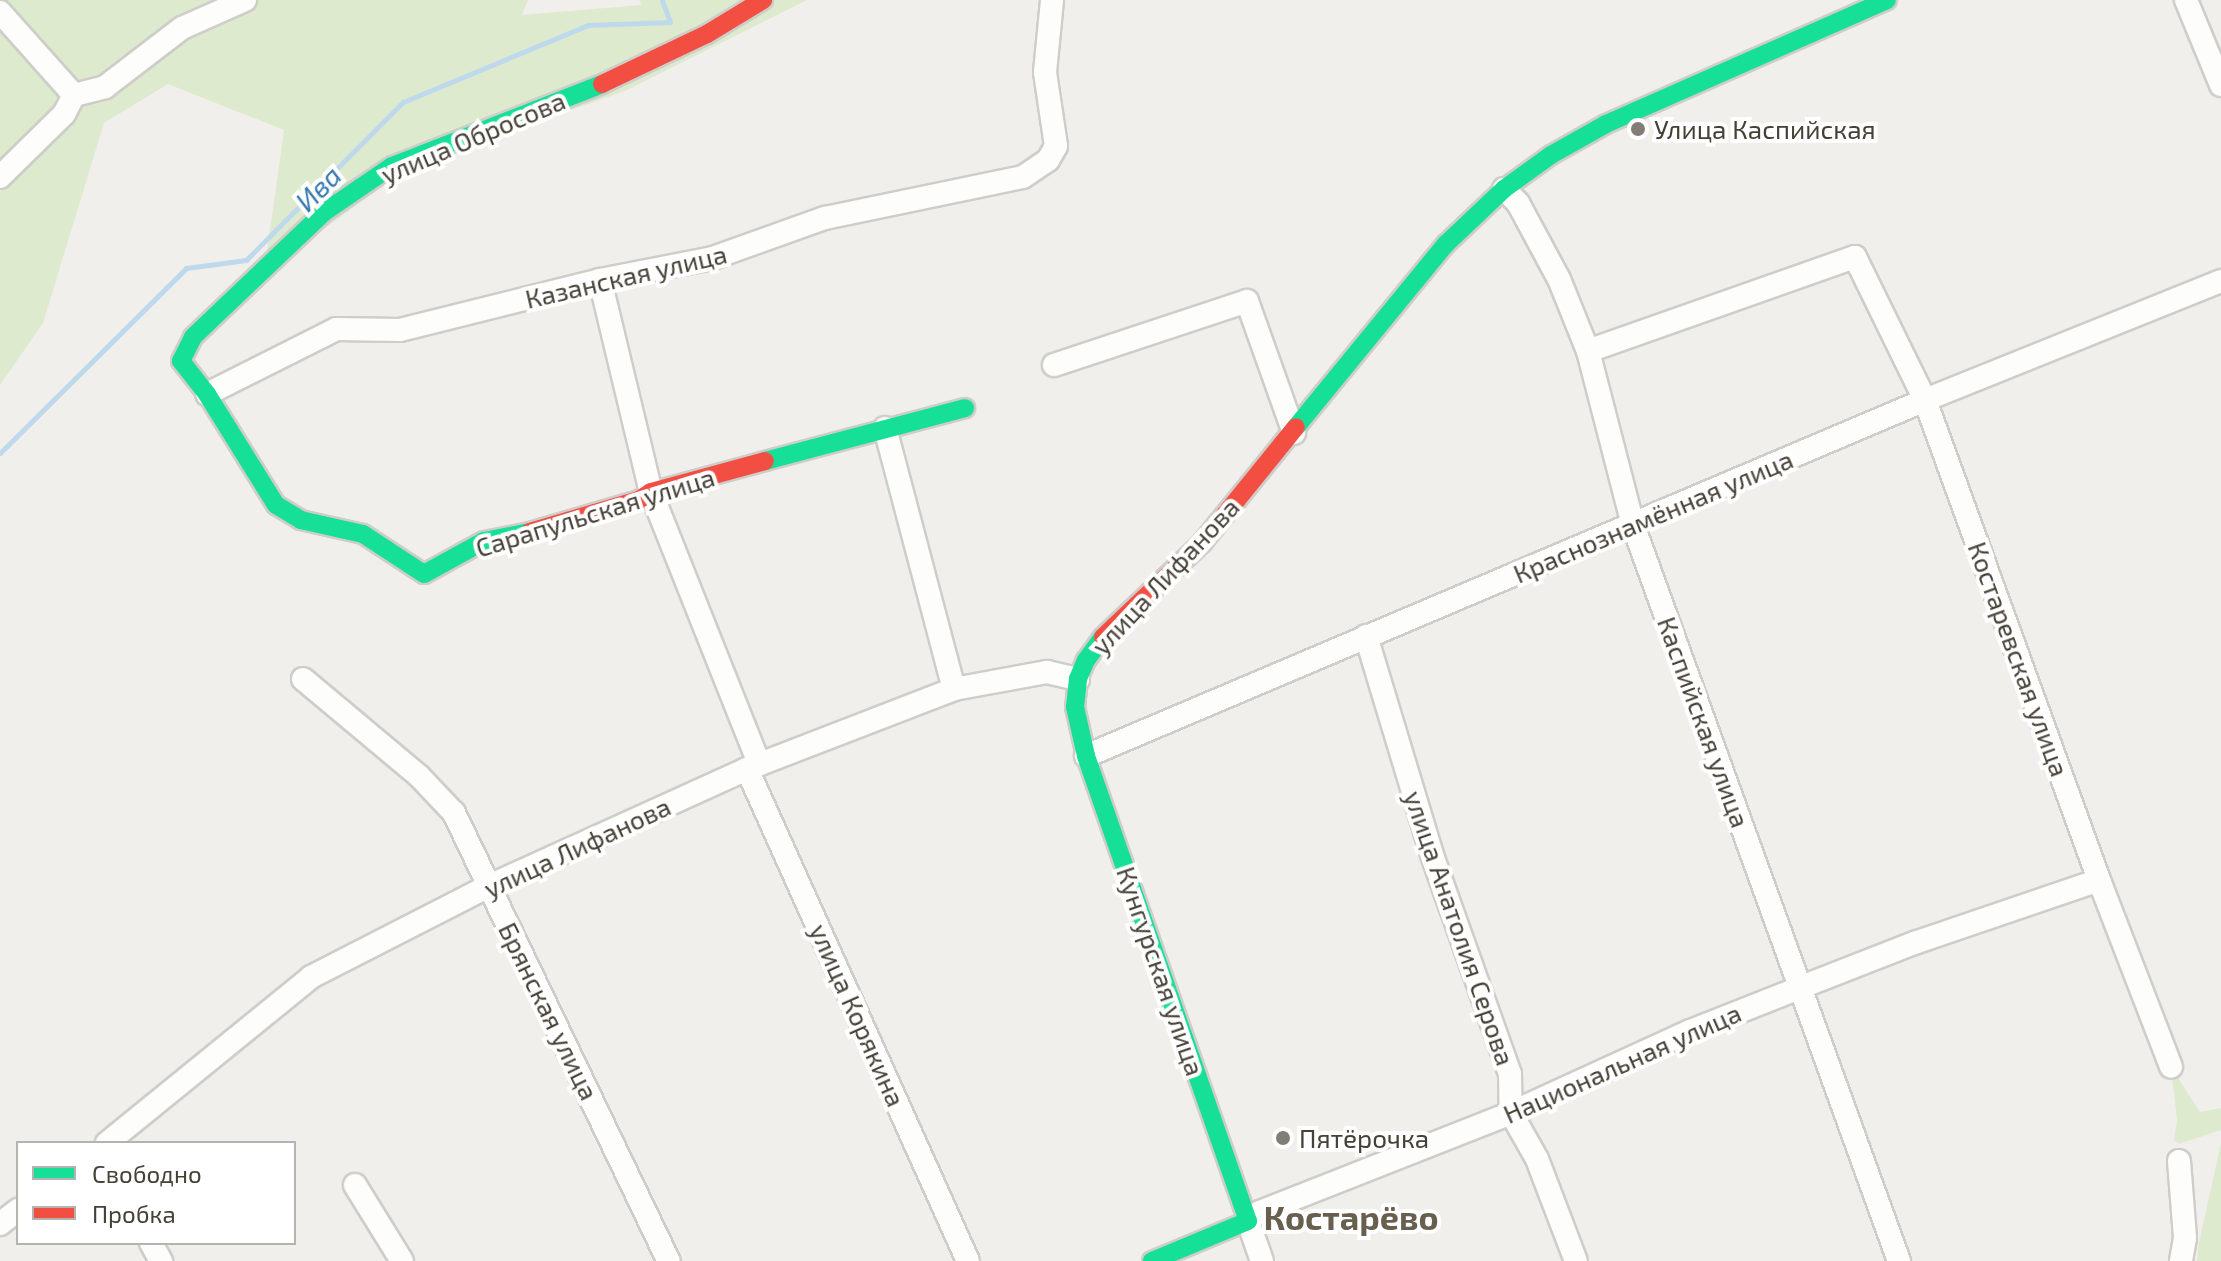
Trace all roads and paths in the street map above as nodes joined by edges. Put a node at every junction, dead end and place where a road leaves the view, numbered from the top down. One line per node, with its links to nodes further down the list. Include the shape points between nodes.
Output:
1 (245, 0): 8 (street, via 182,28 105,87)
2 (763, 0): 15 (street, улица Обросова, via 621,76 392,166 323,213 193,337 181,361)
3 (1052, 0): 11 (street, Казанская улица, via 1045,72 1056,146 1048,160 1023,177 825,218 713,258)
4 (1887, 0): 10 (street, улица Лифанова, via 1606,124)
5 (2186, 0): 7 (street)
6 (0, 12): 8 (street)
7 (2221, 85)
8 (74, 95): 9 (street, via 64,114)
9 (0, 177)
10 (1504, 189): 13 (street, Каспийская улица, via 1518,203 1559,279); 19 (street, улица Лифанова, via 1446,244)
11 (600, 280): 15 (street, Казанская улица, via 400,330 336,329); 20 (street, улица Корякина)
12 (2221, 281): 16 (street, Краснознамённая улица)
13 (1588, 351): 16 (street, Костаревская улица, via 1855,257); 21 (street, Каспийская улица)
14 (1054, 365): 19 (street, via 1247,301)
15 (207, 394): 20 (street, Сарапульская улица, via 276,505 301,520 363,534 424,574 484,541 624,505)
16 (1925, 400): 21 (street, Краснознамённая улица); 28 (street, Костаревская улица)
17 (965, 408): 18 (street, Сарапульская улица)
18 (885, 428): 20 (street, Сарапульская улица); 25 (street)
19 (1294, 433): 24 (street, улица Лифанова, via 1202,543 1099,641)
20 (651, 492): 27 (street, улица Корякина)
21 (1633, 525): 22 (street, Краснознамённая улица); 30 (street, Каспийская улица)
22 (1366, 636): 26 (street, Краснознамённая улица); 32 (street, улица Анатолия Серова, via 1432,855 1510,1074)
23 (303, 679): 29 (street, Брянская улица, via 419,776 454,813)
24 (1078, 679): 25 (street, улица Лифанова, via 1047,672); 26 (street, Кунгурская улица, via 1075,707)
25 (954, 689): 27 (street, улица Лифанова)
26 (1086, 756): 37 (street, Кунгурская улица)
27 (753, 766): 29 (street, улица Лифанова); 41 (street, улица Корякина)
28 (2099, 880): 30 (street, Национальная улица); 31 (street, Костаревская улица)
29 (489, 886): 33 (street, улица Лифанова, via 311,977); 40 (street, Брянская улица)
30 (1799, 988): 32 (street, Национальная улица); 45 (street, Каспийская улица)
31 (2171, 1067)
32 (1511, 1113): 37 (street, Национальная улица); 44 (street, улица Анатолия Серова, via 1537,1159)
33 (109, 1141)
34 (2179, 1161): 46 (street, via 2185,1238)
35 (355, 1185): 39 (street)
36 (16, 1212): 38 (street)
37 (1248, 1221): 42 (street, Национальная улица); 43 (street, Кунгурская улица)
38 (0, 1224)
39 (402, 1261)
40 (669, 1261)
41 (968, 1261)
42 (1152, 1261)
43 (1262, 1261)
44 (1576, 1261)
45 (1899, 1261)
46 (2181, 1261)

